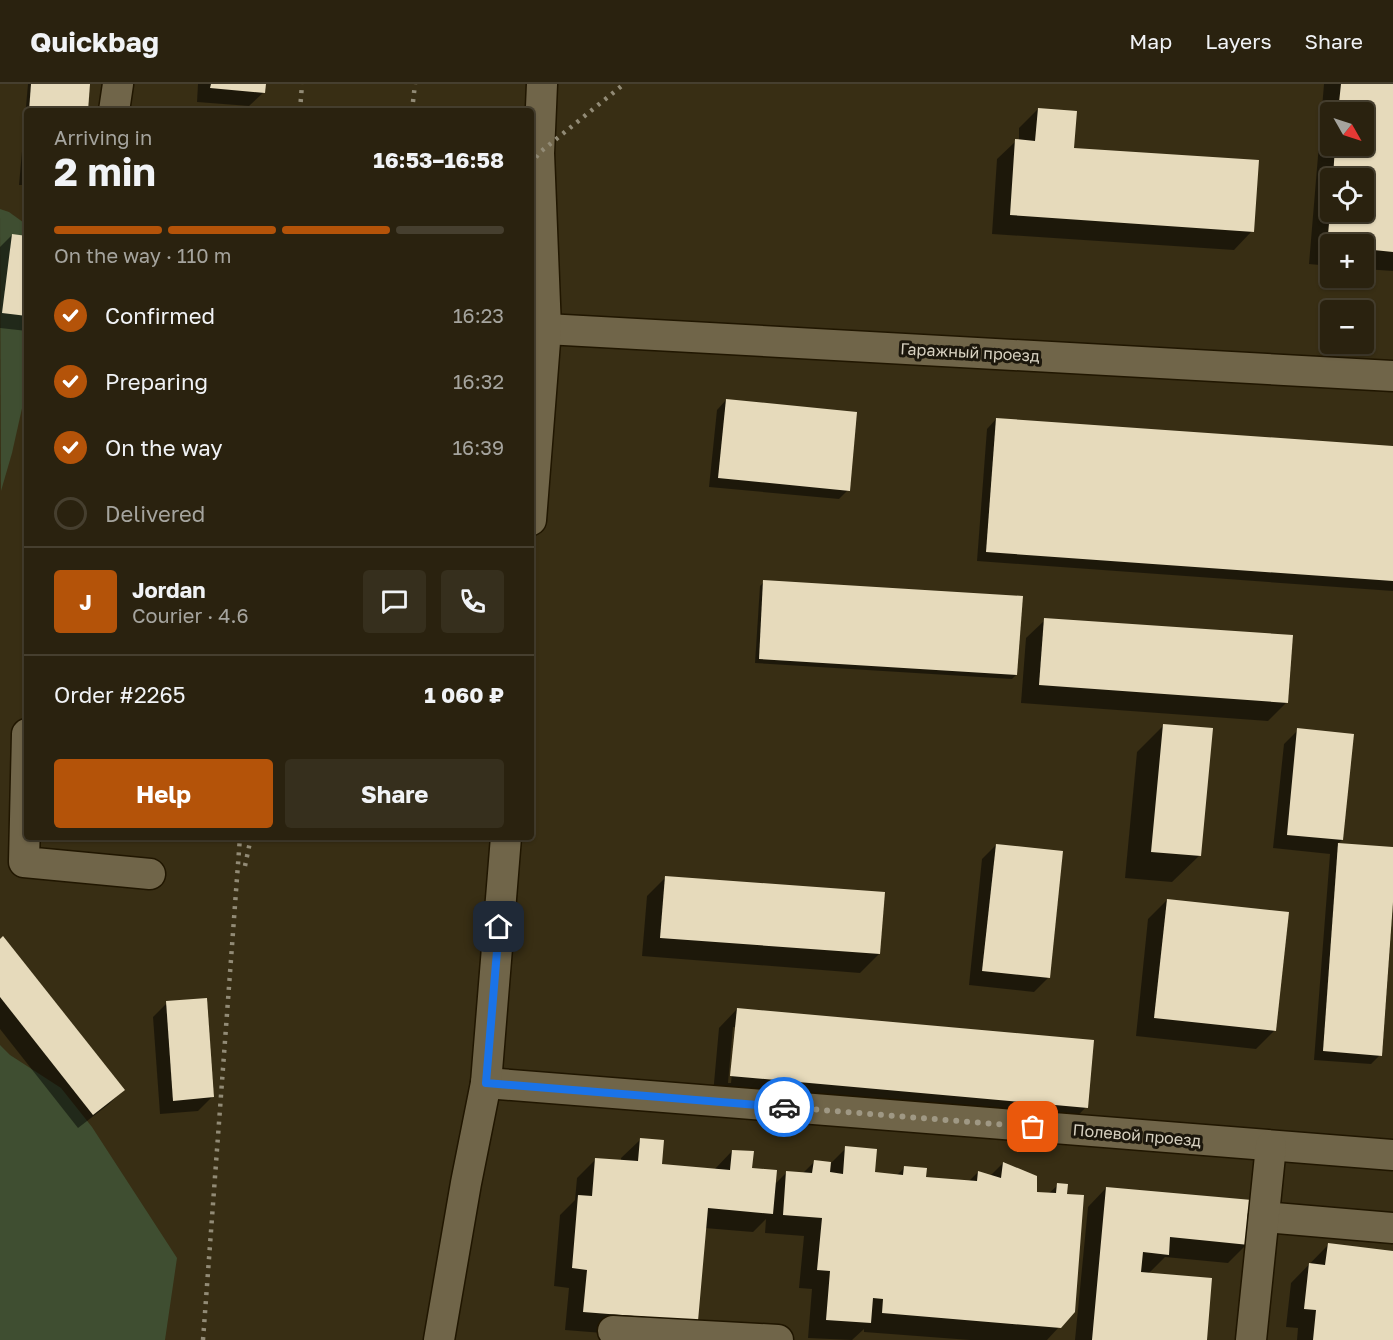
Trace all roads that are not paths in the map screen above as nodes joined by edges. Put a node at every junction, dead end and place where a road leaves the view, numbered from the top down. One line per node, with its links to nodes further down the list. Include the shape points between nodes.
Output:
1 (118, 84): 3 (street)
2 (542, 84): 4 (street, via 539,153)
3 (114, 108)
4 (546, 329): 5 (street, Гаражный проезд); 6 (street)
5 (1393, 376)
6 (534, 482)
7 (25, 840): 9 (street, via 24,862)
8 (506, 840): 10 (street)
9 (150, 874)
10 (486, 1083): 11 (street, Полевой проезд); 16 (street)
11 (1271, 1146): 12 (street, Полевой проезд); 13 (street)
12 (1393, 1155)
13 (1264, 1217): 14 (street); 18 (street)
14 (1393, 1228)
15 (613, 1331): 17 (street)
16 (439, 1340)
17 (778, 1340)
18 (1251, 1340)

